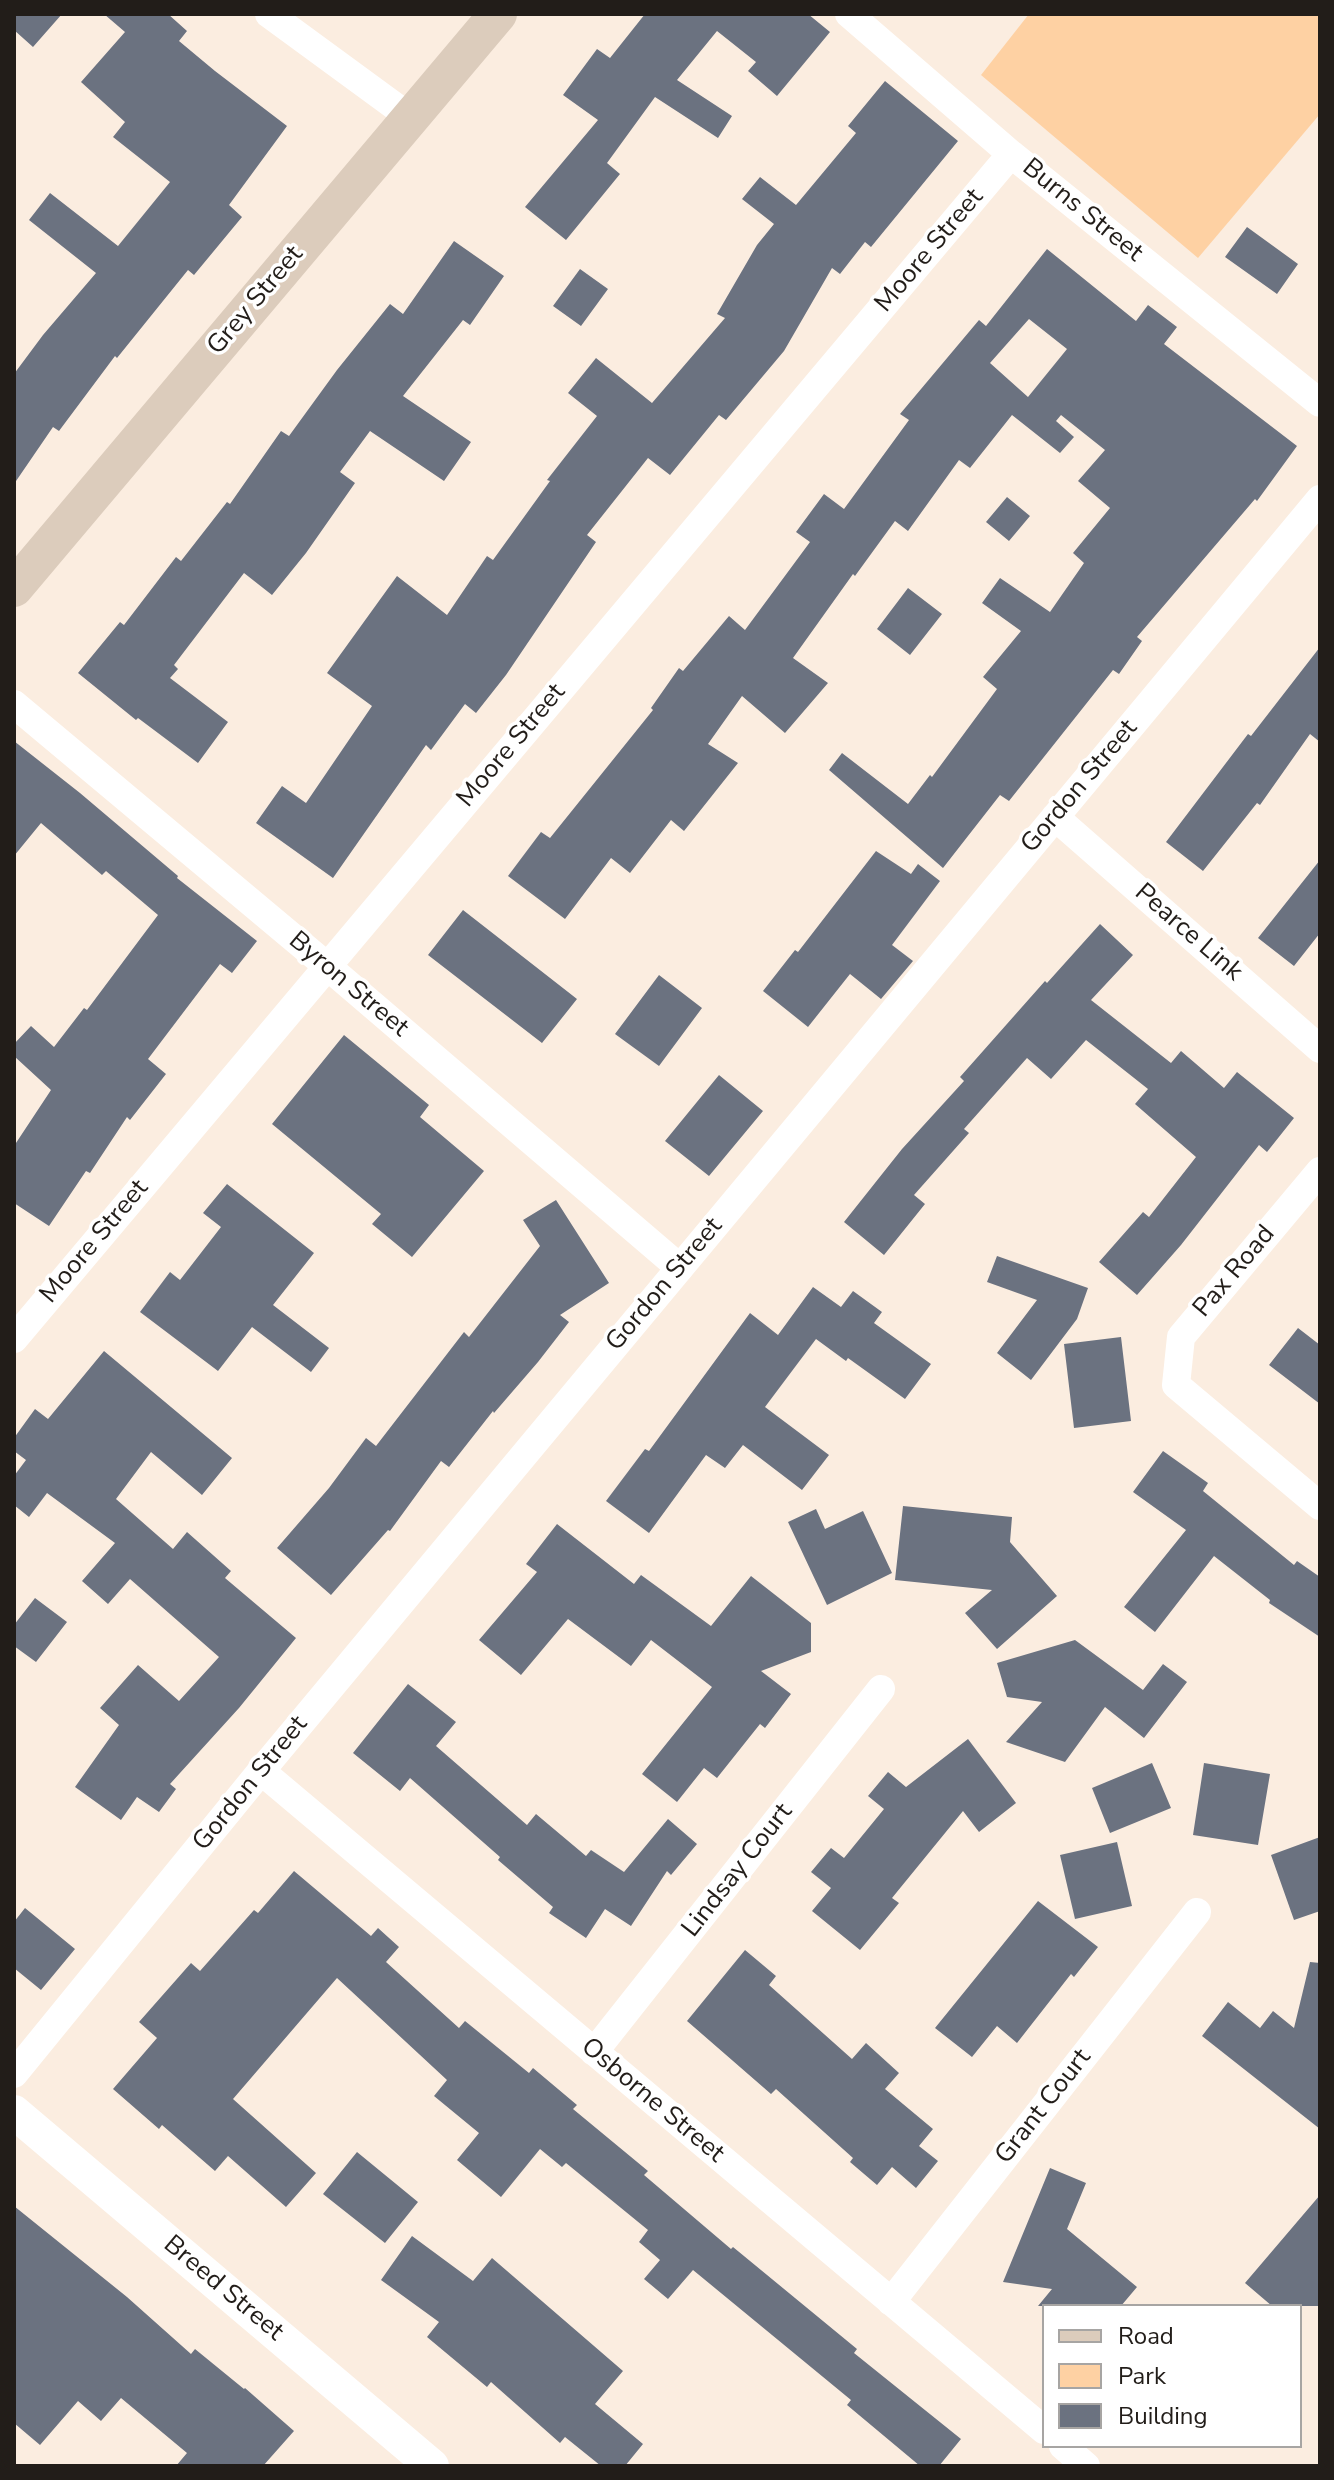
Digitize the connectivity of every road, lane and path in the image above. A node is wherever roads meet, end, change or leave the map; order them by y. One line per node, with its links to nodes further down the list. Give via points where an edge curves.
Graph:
1 (269, 14): 4 (street)
2 (498, 14): 4 (main road, Grey Street)
3 (849, 14): 5 (street, Burns Street)
4 (411, 118): 8 (main road, Grey Street)
5 (1011, 154): 6 (street, Burns Street); 11 (street, Moore Street)
6 (1320, 403)
7 (1320, 499): 10 (street, Gordon Street)
8 (14, 588)
9 (14, 704): 11 (street, Byron Street)
10 (1055, 817): 12 (street, Pearce Link); 14 (street, Gordon Street)
11 (327, 966): 14 (street, Byron Street); 15 (street, Moore Street)
12 (1320, 1049)
13 (1320, 1171): 16 (street, Pax Road, via 1181,1337 1176,1385)
14 (680, 1268): 18 (street, Gordon Street)
15 (14, 1339)
16 (1320, 1506)
17 (881, 1689): 20 (street, Lindsay Court)
18 (261, 1771): 20 (street, Osborne Street); 21 (street, Gordon Street)
19 (1197, 1912): 23 (street, Grant Court)
20 (594, 2052): 23 (street, Osborne Street)
21 (14, 2074)
22 (14, 2112): 26 (street, Breed Street)
23 (891, 2302): 24 (street, Osborne Street)
24 (1042, 2428)
25 (1065, 2448): 27 (street)
26 (432, 2466)
27 (1086, 2466)

